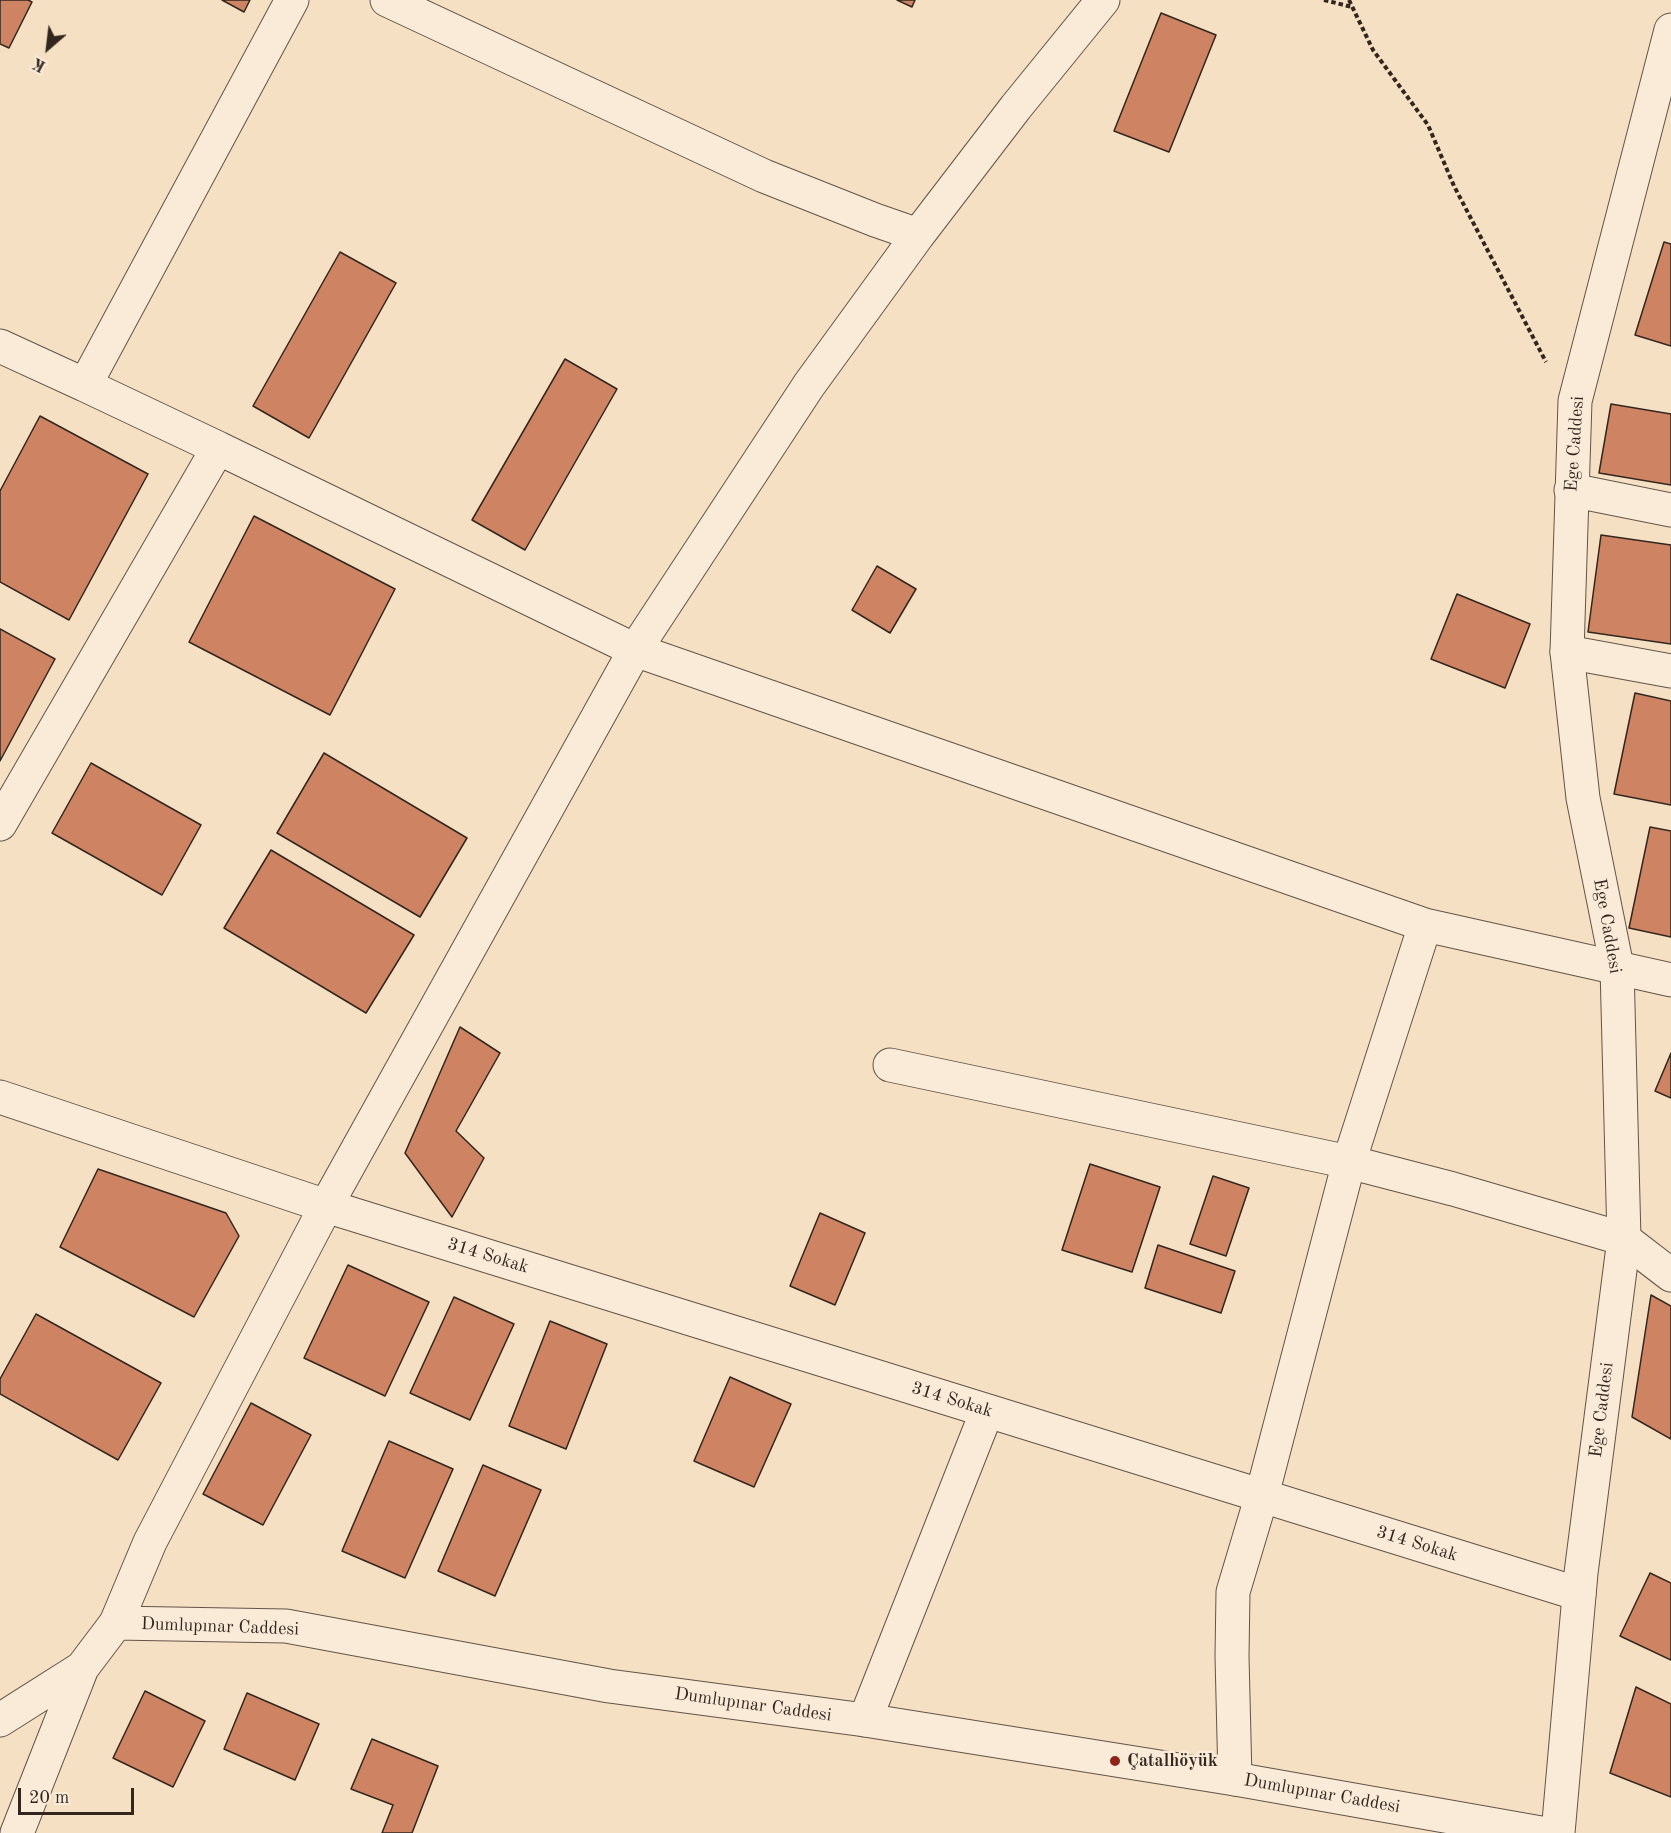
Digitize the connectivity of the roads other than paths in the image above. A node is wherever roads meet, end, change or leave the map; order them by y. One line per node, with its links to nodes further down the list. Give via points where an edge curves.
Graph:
1 (292, 0): 8 (street)
2 (387, 0): 6 (street, via 764,176)
3 (1103, 0): 6 (street)
4 (1671, 30): 5 (street, Ege Caddesi)
5 (1661, 115): 10 (street, Ege Caddesi, via 1575,401)
6 (918, 235): 12 (street, via 809,385)
7 (0, 346): 8 (street)
8 (84, 385): 9 (street)
9 (218, 448): 12 (street); 15 (street)
10 (1571, 490): 11 (street); 13 (street, Ege Caddesi)
11 (1671, 510)
12 (635, 650): 16 (street); 22 (street)
13 (1567, 652): 14 (street); 17 (street, Ege Caddesi, via 1583,798)
14 (1671, 671)
15 (0, 824)
16 (1425, 926): 17 (street); 21 (street)
17 (1617, 967): 18 (street); 23 (street, Ege Caddesi)
18 (1671, 980)
19 (890, 1065): 21 (street)
20 (0, 1097): 22 (street, 314 Sokak)
21 (1349, 1162): 23 (street); 26 (street)
22 (326, 1206): 25 (street, 314 Sokak); 28 (street, via 150,1542)
23 (1624, 1239): 24 (street); 27 (street, Ege Caddesi)
24 (1671, 1275)
25 (987, 1411): 26 (street, 314 Sokak); 31 (street)
26 (1262, 1495): 27 (street, 314 Sokak); 32 (street, via 1233,1592)
27 (1579, 1594): 35 (street, Ege Caddesi)
28 (116, 1623): 29 (street, Dumlupınar Caddesi); 31 (street, Dumlupınar Caddesi, via 286,1626 609,1686)
29 (82, 1668): 30 (street, Dumlupınar Caddesi); 33 (street)
30 (0, 1720)
31 (865, 1720): 32 (street, Dumlupınar Caddesi)
32 (1234, 1779): 34 (street, Dumlupınar Caddesi)
33 (17, 1833)
34 (1541, 1833)
35 (1558, 1833)

